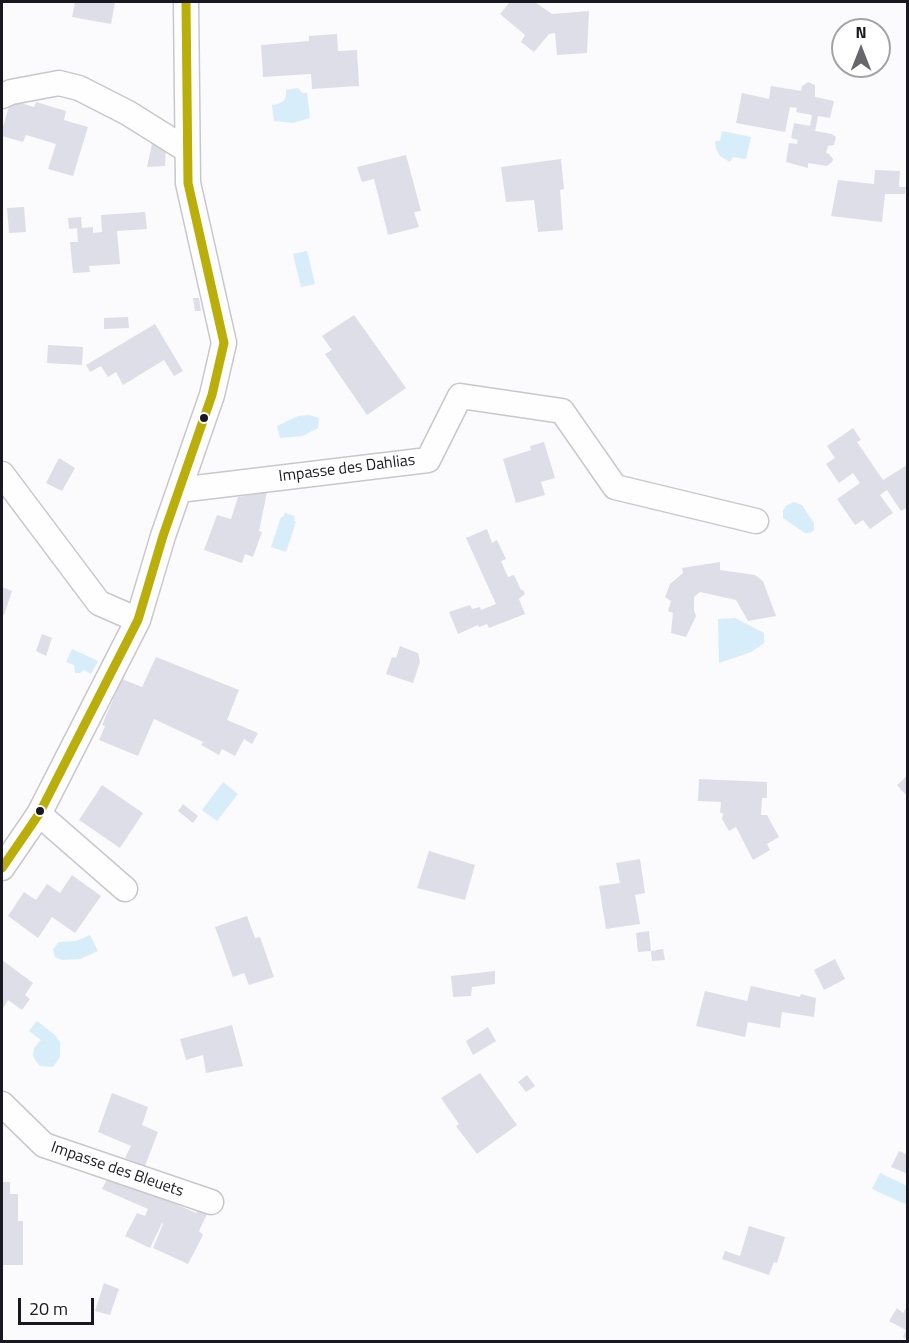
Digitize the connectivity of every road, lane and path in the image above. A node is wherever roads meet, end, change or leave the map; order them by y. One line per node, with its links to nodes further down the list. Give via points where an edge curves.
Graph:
1 (186, 2): 3 (street)
2 (2, 96): 3 (street, via 59,83 80,88)
3 (187, 150): 5 (street, via 188,183 224,343 212,395)
4 (2, 474): 7 (street, via 99,603)
5 (179, 490): 6 (street, Impasse des Dahlias, via 428,460 460,396 562,411 615,487); 7 (street)
6 (756, 520)
7 (138, 620): 8 (street)
8 (39, 814): 9 (street); 10 (street)
9 (2, 868)
10 (125, 888)
11 (2, 1104): 12 (street, Impasse des Bleuets, via 44,1145)
12 (211, 1202)

